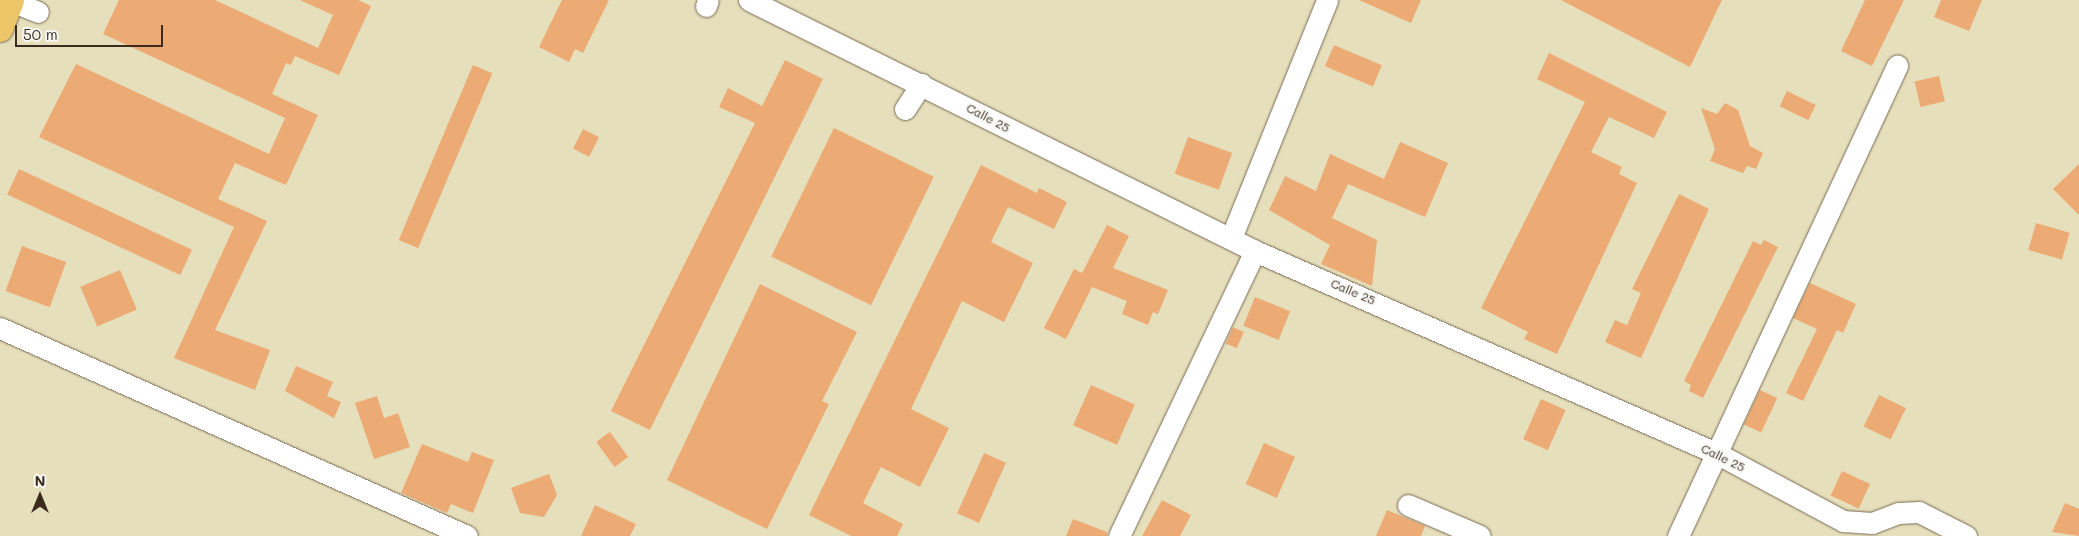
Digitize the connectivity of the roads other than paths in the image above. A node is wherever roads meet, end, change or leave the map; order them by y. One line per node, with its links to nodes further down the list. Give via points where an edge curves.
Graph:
1 (11, 0): 4 (street); 5 (main road)
2 (749, 0): 7 (street, Calle 25)
3 (1327, 0): 9 (street)
4 (38, 12)
5 (0, 29)
6 (1897, 66): 12 (street)
7 (921, 84): 8 (street); 9 (street, Calle 25)
8 (905, 109)
9 (1231, 238): 10 (street, Calle 25)
10 (1255, 251): 12 (street, Calle 25, via 1444,322); 15 (street)
11 (0, 328): 14 (street)
12 (1718, 454): 17 (street); 18 (street, Calle 25, via 1843,521 1872,523 1898,513 1919,512)
13 (1408, 505): 16 (street)
14 (467, 536)
15 (1119, 536)
16 (1480, 536)
17 (1678, 536)
18 (1966, 536)

